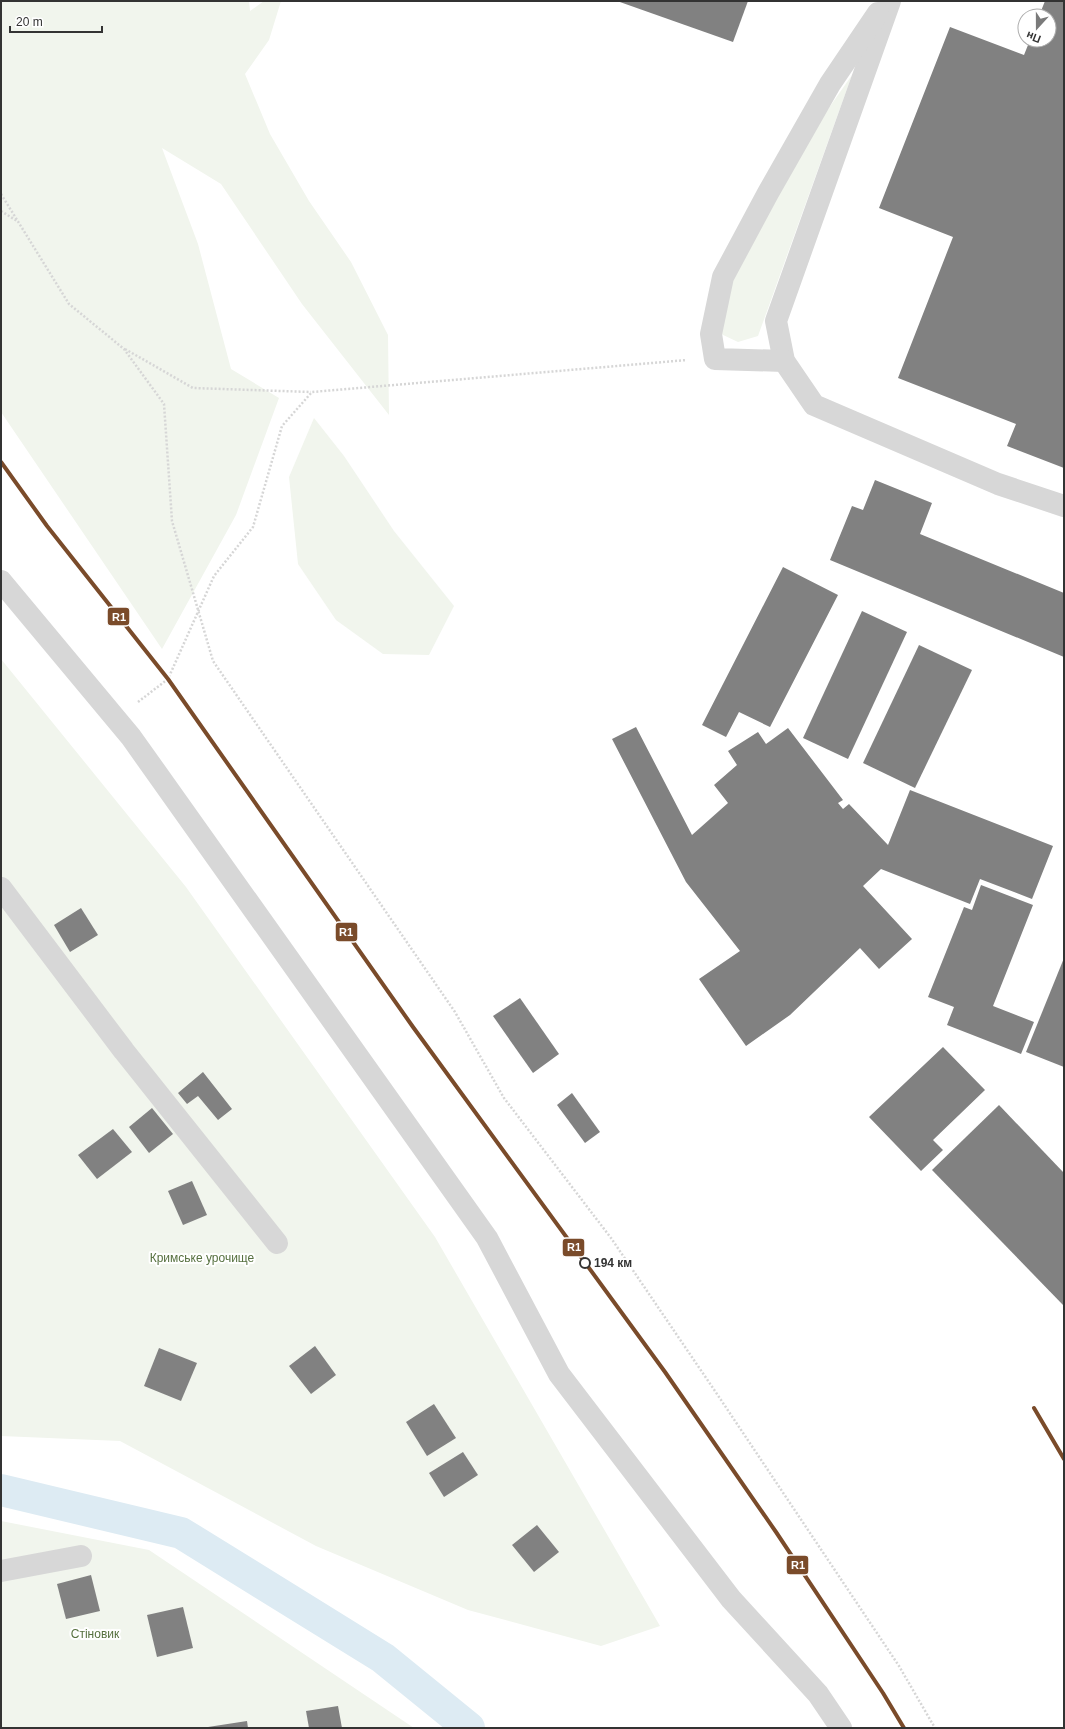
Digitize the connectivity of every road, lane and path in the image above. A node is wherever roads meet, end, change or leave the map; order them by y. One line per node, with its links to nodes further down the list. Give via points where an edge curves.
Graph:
1 (886, 1): 7 (lane, via 830,84 723,277 711,334)
2 (890, 1): 8 (lane, via 776,321)
3 (1, 194): 5 (path)
4 (1, 211): 5 (path)
5 (19, 223): 6 (path, via 68,304)
6 (124, 349): 9 (path, via 193,388); 12 (path, via 164,404 172,521)
7 (716, 360): 8 (lane); 9 (path, via 671,360)
8 (784, 361): 10 (lane, via 814,405 998,484)
9 (312, 392): 12 (path, via 282,426 253,527 214,576)
10 (1064, 506)
11 (1, 581): 13 (lane)
12 (198, 611): 13 (path, via 168,679 140,699); 19 (path, via 213,661 455,1012 504,1098 611,1238 899,1666)
13 (121, 724): 18 (lane, via 487,1238 559,1374 731,1599 818,1694)
14 (1, 888): 15 (lane, via 124,1051)
15 (277, 1243)
16 (81, 1556): 17 (lane)
17 (1, 1571)
18 (841, 1728)
19 (935, 1728)

